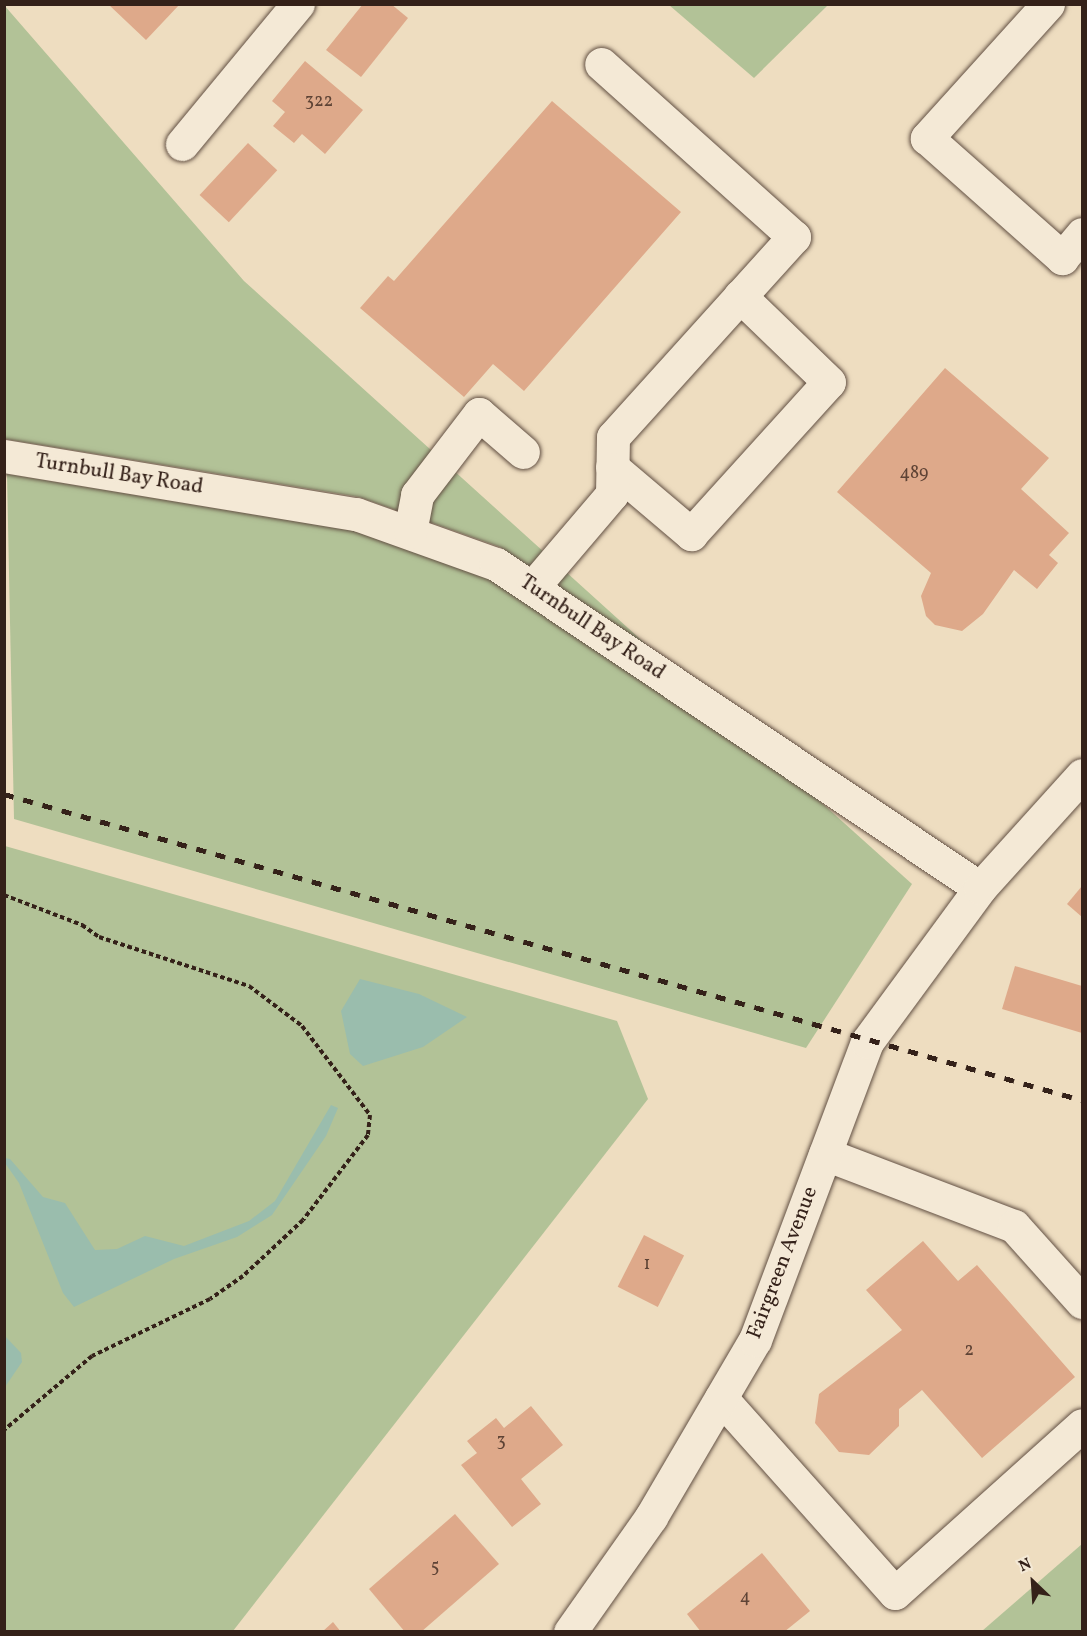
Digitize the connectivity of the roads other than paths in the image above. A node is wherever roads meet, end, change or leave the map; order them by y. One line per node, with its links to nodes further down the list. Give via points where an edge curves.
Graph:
1 (298, 4): 4 (street)
2 (1048, 4): 5 (street, via 927,138 1062,258)
3 (601, 64): 6 (street, via 794,237)
4 (182, 144)
5 (1083, 234)
6 (740, 296): 9 (street, via 613,437); 9 (street, via 829,382 691,534)
7 (523, 452): 10 (street, via 479,414 417,495)
8 (4, 456): 10 (street, Turnbull Bay Road, via 356,514)
9 (612, 467): 11 (street, via 612,494)
10 (410, 532): 11 (street, Turnbull Bay Road, via 496,564)
11 (532, 588): 13 (street, Turnbull Bay Road)
12 (1083, 775): 13 (street)
13 (980, 888): 14 (street, Fairgreen Avenue, via 867,1042)
14 (825, 1154): 15 (street, via 1014,1226); 16 (street, Fairgreen Avenue, via 755,1340)
15 (1083, 1302)
16 (721, 1398): 17 (street, via 895,1593); 18 (street, Fairgreen Avenue, via 651,1517)
17 (1083, 1425)
18 (570, 1632)

